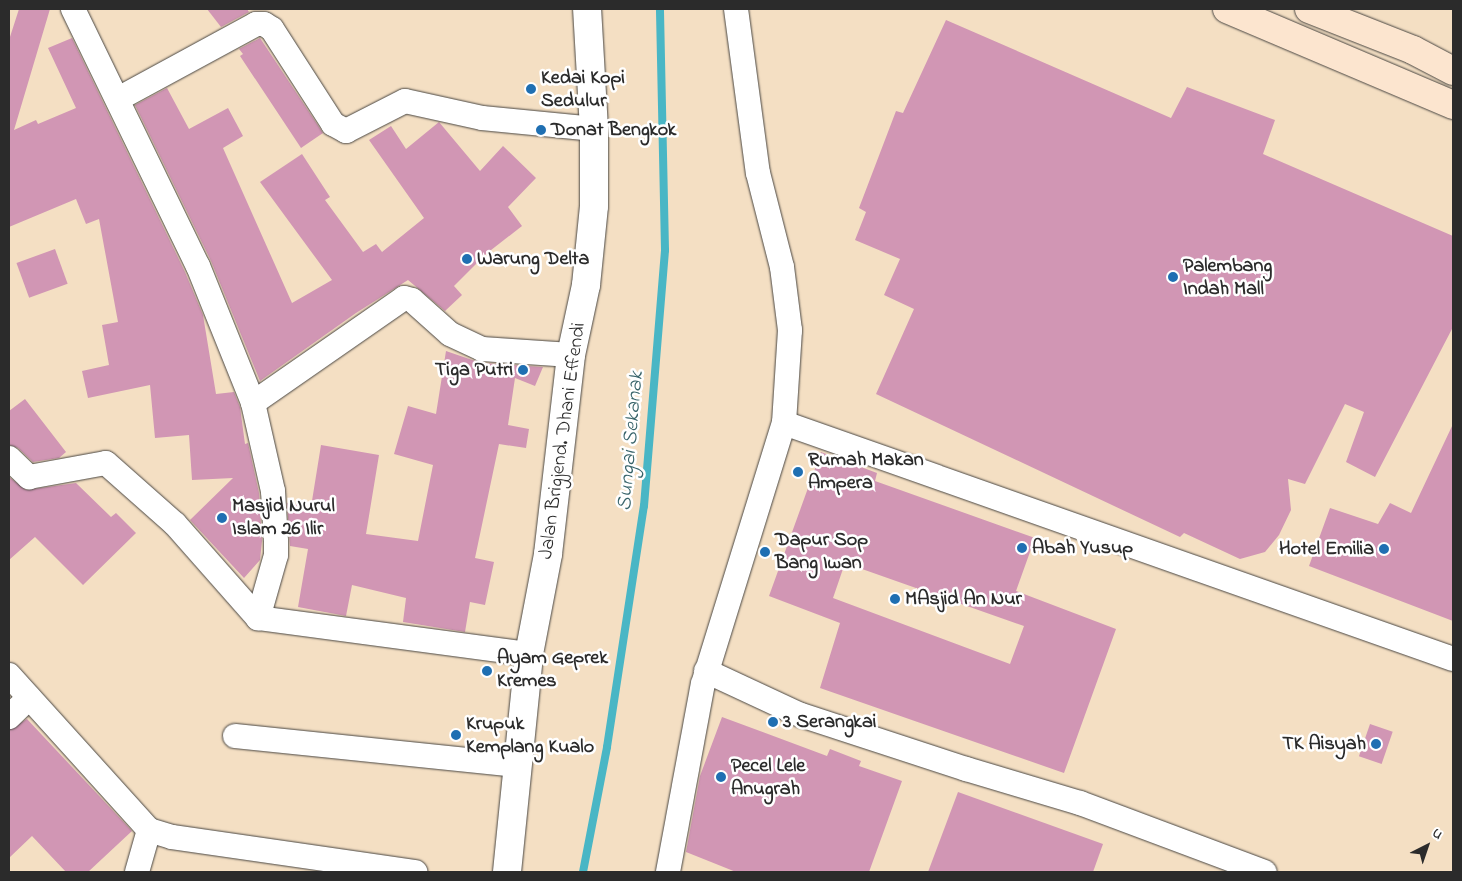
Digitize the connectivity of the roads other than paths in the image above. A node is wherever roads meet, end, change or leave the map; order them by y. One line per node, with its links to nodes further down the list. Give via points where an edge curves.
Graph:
1 (73, 9): 7 (street)
2 (587, 9): 9 (street, Jalan Brigjend. Dhani Effendi)
3 (736, 9): 12 (street, via 758,173 782,267 790,330)
4 (1227, 9): 8 (main road)
5 (1309, 9): 6 (main road, via 1413,50)
6 (1453, 71)
7 (118, 99): 9 (street, via 256,24 264,24 272,29 333,124 346,131 405,101 482,118); 11 (street, via 198,266)
8 (1453, 106)
9 (594, 129): 10 (street, Jalan Brigjend. Dhani Effendi, via 594,206 586,285)
10 (571, 354): 11 (street, via 482,349 450,334 412,300 404,298); 15 (street, Jalan Brigjend. Dhani Effendi, via 548,554)
11 (253, 402): 14 (street, via 273,491 276,540 276,555)
12 (784, 423): 16 (street); 17 (street)
13 (9, 458): 14 (street, via 29,477 106,463 175,524)
14 (258, 618): 15 (street)
15 (529, 654): 22 (street, Jalan Brigjend. Dhani Effendi)
16 (1453, 659)
17 (706, 671): 27 (street); 28 (street, via 801,714 1080,803)
18 (9, 675): 19 (street)
19 (29, 698): 20 (street); 23 (street)
20 (9, 717)
21 (234, 736): 22 (street)
22 (518, 764): 26 (street, Jalan Brigjend. Dhani Effendi)
23 (149, 830): 24 (street); 25 (street, via 172,837)
24 (137, 872)
25 (416, 872)
26 (507, 872)
27 (668, 872)
28 (1266, 872)

